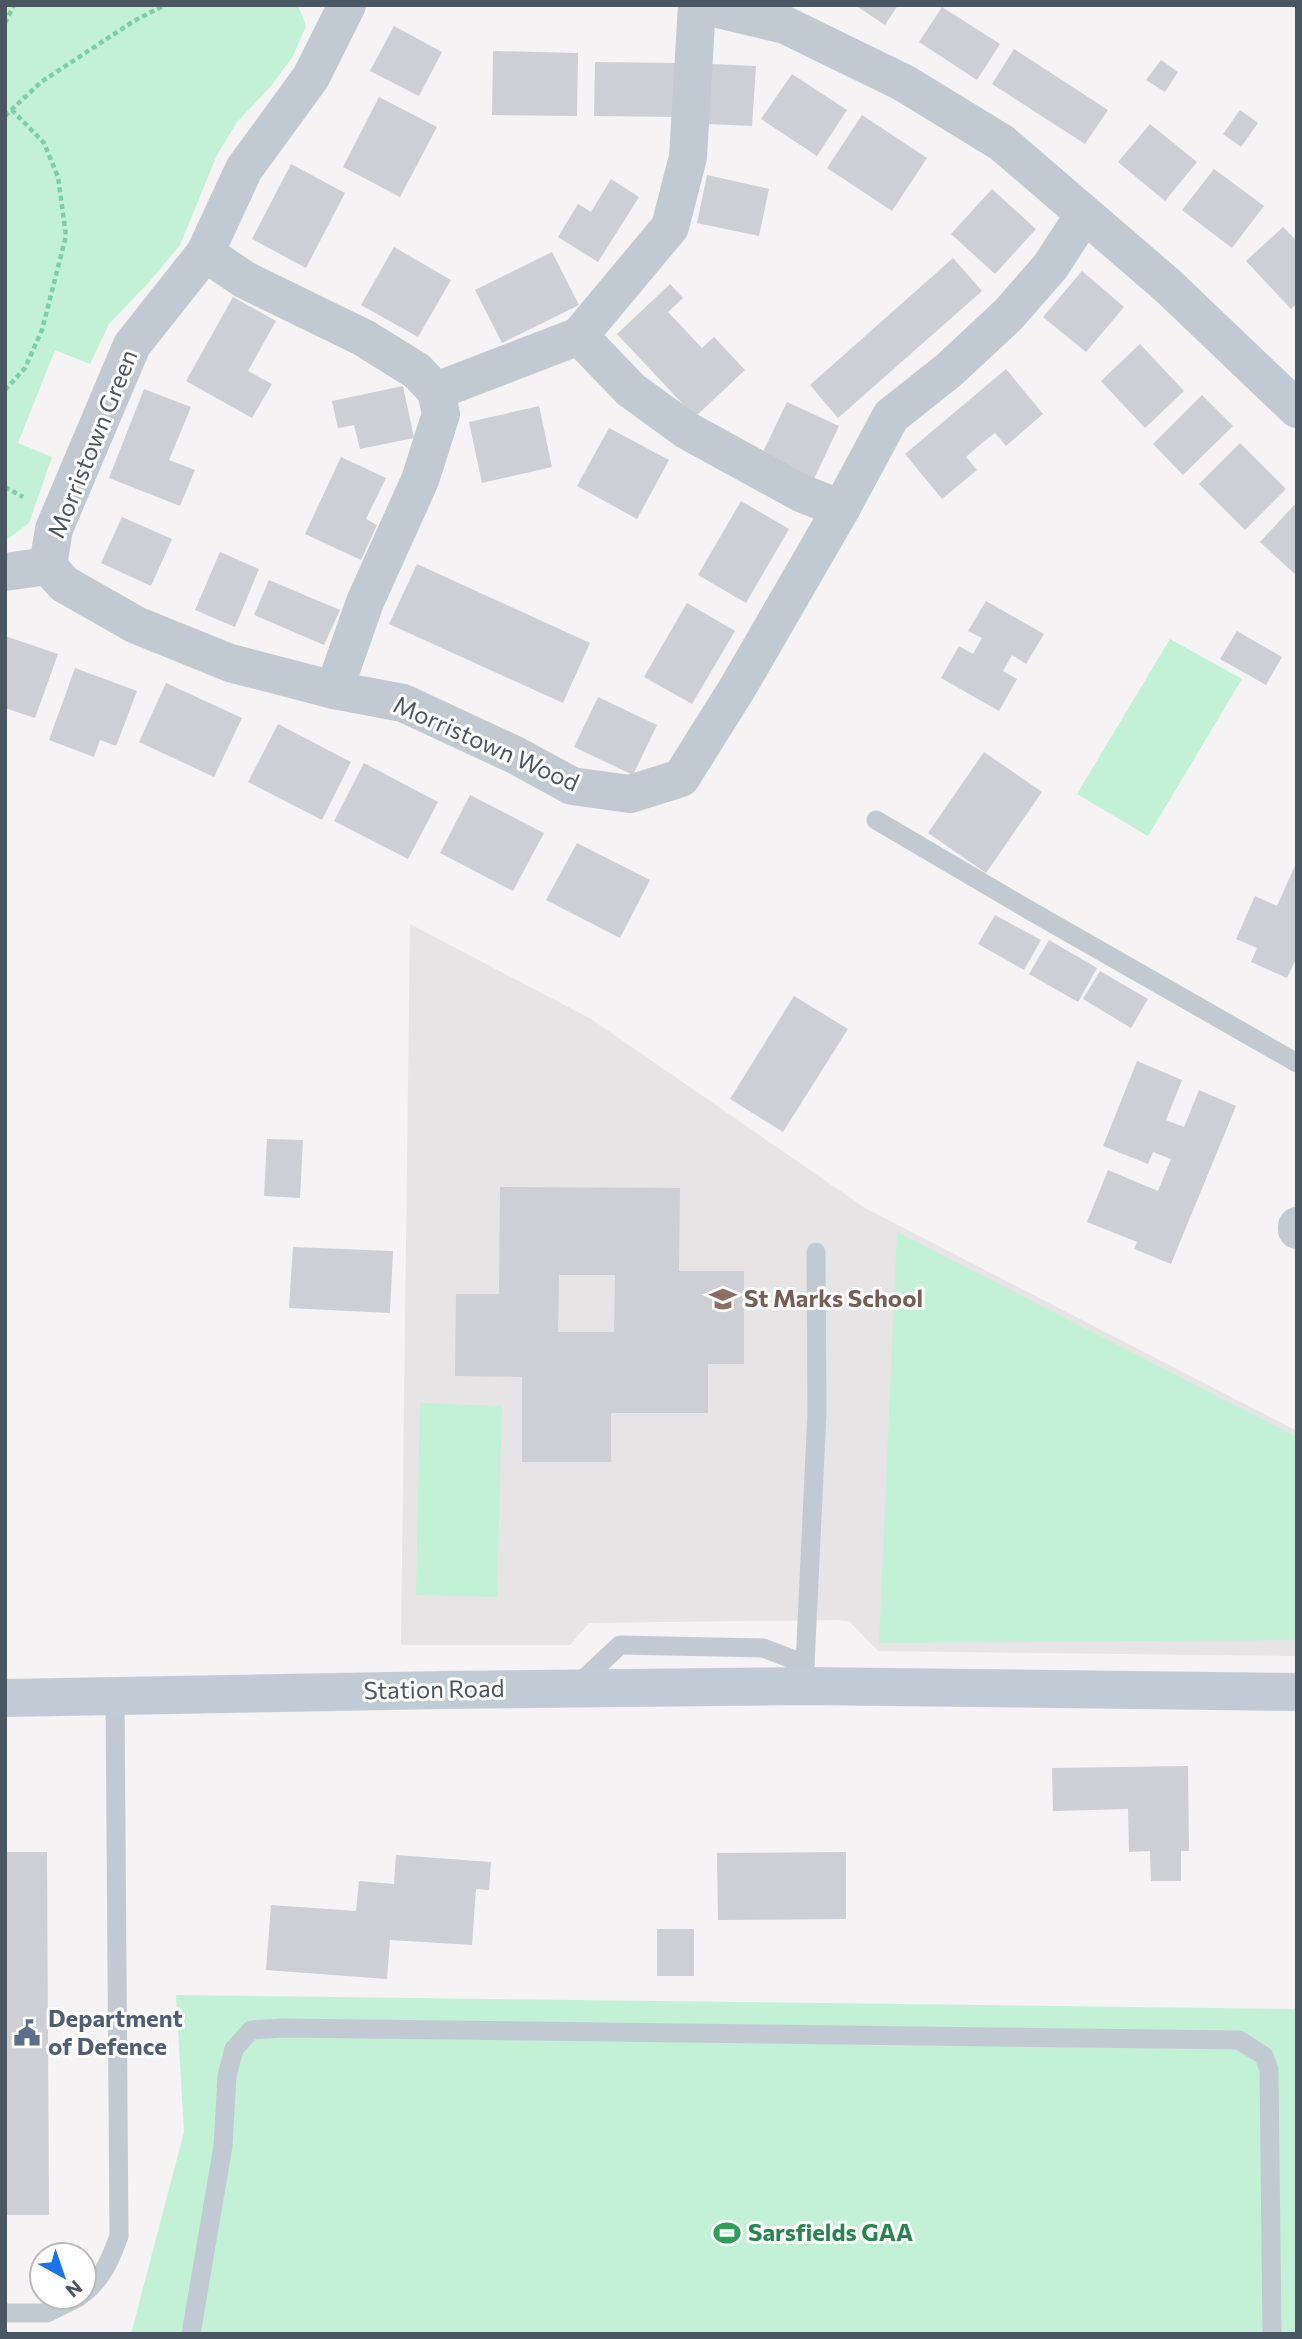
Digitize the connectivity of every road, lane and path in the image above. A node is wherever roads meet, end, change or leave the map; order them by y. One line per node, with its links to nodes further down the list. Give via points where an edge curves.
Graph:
1 (13, 5): 5 (path)
2 (165, 5): 6 (path, via 41,82)
3 (347, 5): 9 (street, Morristown Green, via 311,77 244,169)
4 (699, 5): 8 (street, via 785,24 904,83 1002,143); 10 (street, via 688,157 670,227)
5 (5, 23)
6 (12, 110): 7 (path); 11 (path, via 44,143 58,177 66,236 42,330 25,368)
7 (5, 116)
8 (1084, 215): 13 (street, via 1167,285); 14 (street, Morristown Wood, via 1050,267 1008,315 891,416)
9 (205, 253): 12 (street, via 245,280 364,338 417,371); 15 (street, Morristown Green, via 132,345 54,529)
10 (579, 336): 12 (street); 14 (street, via 631,390 686,430 801,493)
11 (5, 390)
12 (436, 391): 17 (street, via 441,414 420,480 365,602)
13 (1297, 409)
14 (841, 509): 17 (street, Morristown Wood, via 681,778 629,794 572,786 403,703)
15 (48, 566): 16 (street, Morristown Green); 17 (street, Morristown Wood, via 64,584 136,625 230,663)
16 (5, 572)
17 (334, 690)
18 (876, 820): 19 (lane)
19 (1297, 1063)
20 (816, 1252): 21 (lane, via 817,1412)
21 (804, 1675): 22 (main road, Station Road, via 863,1688); 23 (main road, Station Road, via 573,1688)
22 (1297, 1692)
23 (115, 1696): 24 (main road, Station Road); 25 (lane, via 119,2236)
24 (5, 1698)
25 (98, 2281)
26 (51, 2311): 27 (lane)
27 (5, 2313)
28 (191, 2334): 29 (lane, via 223,2146 234,2049 251,2030 284,2028 1239,2040 1264,2056 1269,2070)
29 (1272, 2334)

